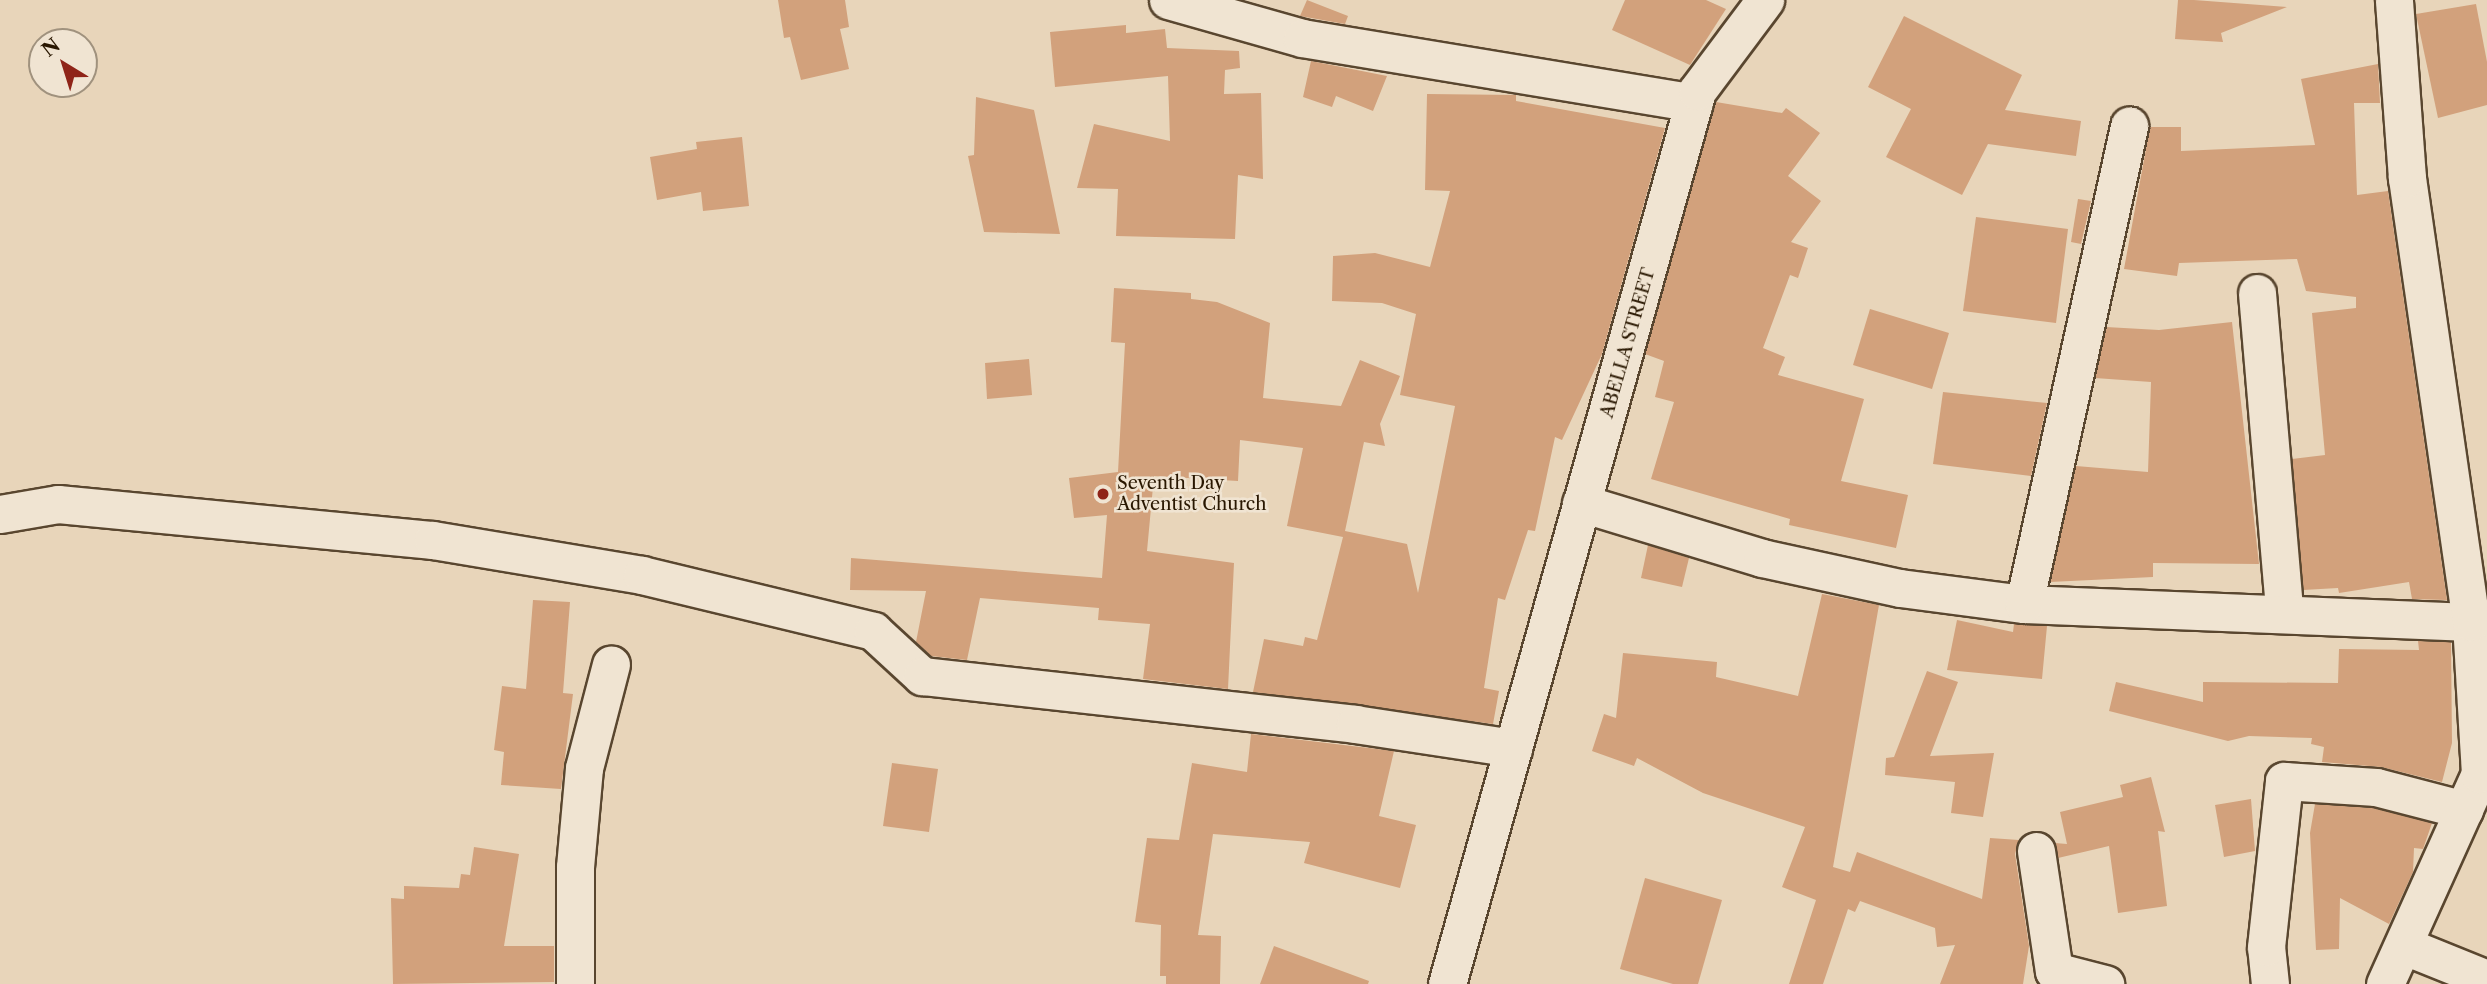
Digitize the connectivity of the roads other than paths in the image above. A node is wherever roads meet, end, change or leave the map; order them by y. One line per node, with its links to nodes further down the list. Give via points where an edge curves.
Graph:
1 (1168, 0): 4 (street, via 1302,38)
2 (1765, 0): 4 (street, ABELLA STREET, via 1697,91)
3 (2394, 0): 11 (street, via 2407,178)
4 (1694, 103): 7 (street, ABELLA STREET)
5 (2129, 125): 9 (street)
6 (2257, 293): 10 (street)
7 (1581, 503): 9 (street, via 1762,558 1900,588); 13 (street, ABELLA STREET)
8 (0, 514): 13 (street, via 58,504 433,540 642,575 873,631 922,676 1355,724)
9 (2024, 604): 10 (street)
10 (2284, 610): 11 (street)
11 (2471, 622): 14 (street, via 2480,774)
12 (611, 664): 18 (street, via 584,768 575,867)
13 (1513, 748): 19 (street, ABELLA STREET)
14 (2469, 823): 16 (street); 21 (street, via 2376,787 2284,781 2266,947)
15 (2036, 851): 20 (street, via 2054,971)
16 (2405, 946): 17 (street); 22 (street)
17 (2487, 979)
18 (575, 984)
19 (1447, 984)
20 (2105, 984)
21 (2270, 984)
22 (2385, 984)

